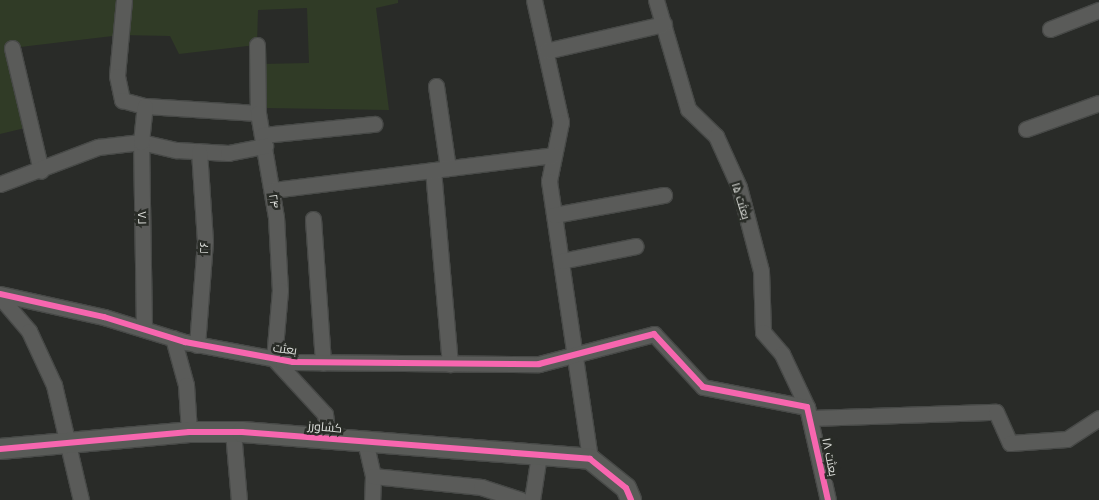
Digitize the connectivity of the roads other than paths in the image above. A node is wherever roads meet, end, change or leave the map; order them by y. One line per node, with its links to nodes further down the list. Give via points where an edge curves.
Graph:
1 (124, 0): 12 (street, via 117,76 122,100)
2 (534, 0): 9 (street)
3 (656, 0): 5 (street, بعثت ۱۵)
4 (1099, 10): 6 (street)
5 (664, 24): 9 (street); 37 (street, بعثت ۱۵, via 688,109 716,136 739,187 761,271 763,332 782,354)
6 (1050, 29)
7 (257, 45): 13 (street, ۲۴)
8 (12, 48): 21 (street)
9 (546, 51): 19 (street, via 562,122)
10 (436, 86): 20 (street)
11 (1099, 104): 15 (street)
12 (145, 106): 13 (street); 17 (street, ۲۸)
13 (258, 113): 16 (street, ۲۴)
14 (374, 124): 16 (street)
15 (1026, 128)
16 (264, 140): 18 (street, via 228,153); 23 (street, ۲۴)
17 (140, 142): 18 (street); 21 (street, via 98,147); 30 (street, ۲۸)
18 (199, 151): 32 (street, ۲۶, via 204,241)
19 (554, 155): 20 (street); 25 (street, via 549,181)
20 (440, 169): 23 (street); 36 (street)
21 (41, 171): 22 (street)
22 (0, 184)
23 (273, 190): 34 (street, ۲۴, via 280,290)
24 (664, 195): 25 (street)
25 (554, 215): 28 (street)
26 (313, 219): 35 (street)
27 (636, 246): 28 (street)
28 (560, 262): 33 (street)
29 (0, 296): 30 (street, بعثت, via 104,317); 43 (street, via 29,331 46,367 54,385)
30 (144, 329): 31 (street, بعثت)
31 (173, 338): 32 (street, بعثت); 39 (street, via 186,385)
32 (197, 344): 34 (street, بعثت)
33 (574, 356): 36 (street, بعثت, via 539,364); 37 (street, بعثت, via 654,334 704,387); 46 (street)
34 (274, 359): 35 (street, بعثت); 41 (street, via 325,414)
35 (323, 363): 36 (street, بعثت)
36 (450, 364)
37 (809, 412): 38 (street, via 996,412 1010,443 1067,439); 54 (street, بعثت ۱۸)
38 (1099, 418)
39 (188, 432): 40 (street, کشاورز); 43 (street, کشاورز)
40 (233, 432): 41 (street, کشاورز); 49 (street)
41 (328, 438): 42 (street, کشاورز)
42 (365, 441): 45 (street, کشاورز); 47 (street)
43 (68, 443): 44 (street, کشاورز); 48 (street)
44 (0, 449)
45 (539, 455): 46 (street, کشاورز); 52 (street)
46 (590, 459): 53 (street, via 626,488)
47 (373, 476): 50 (street); 51 (street, via 481,487)
48 (81, 500)
49 (240, 500)
50 (372, 500)
51 (521, 500)
52 (532, 500)
53 (631, 500)
54 (828, 500)

